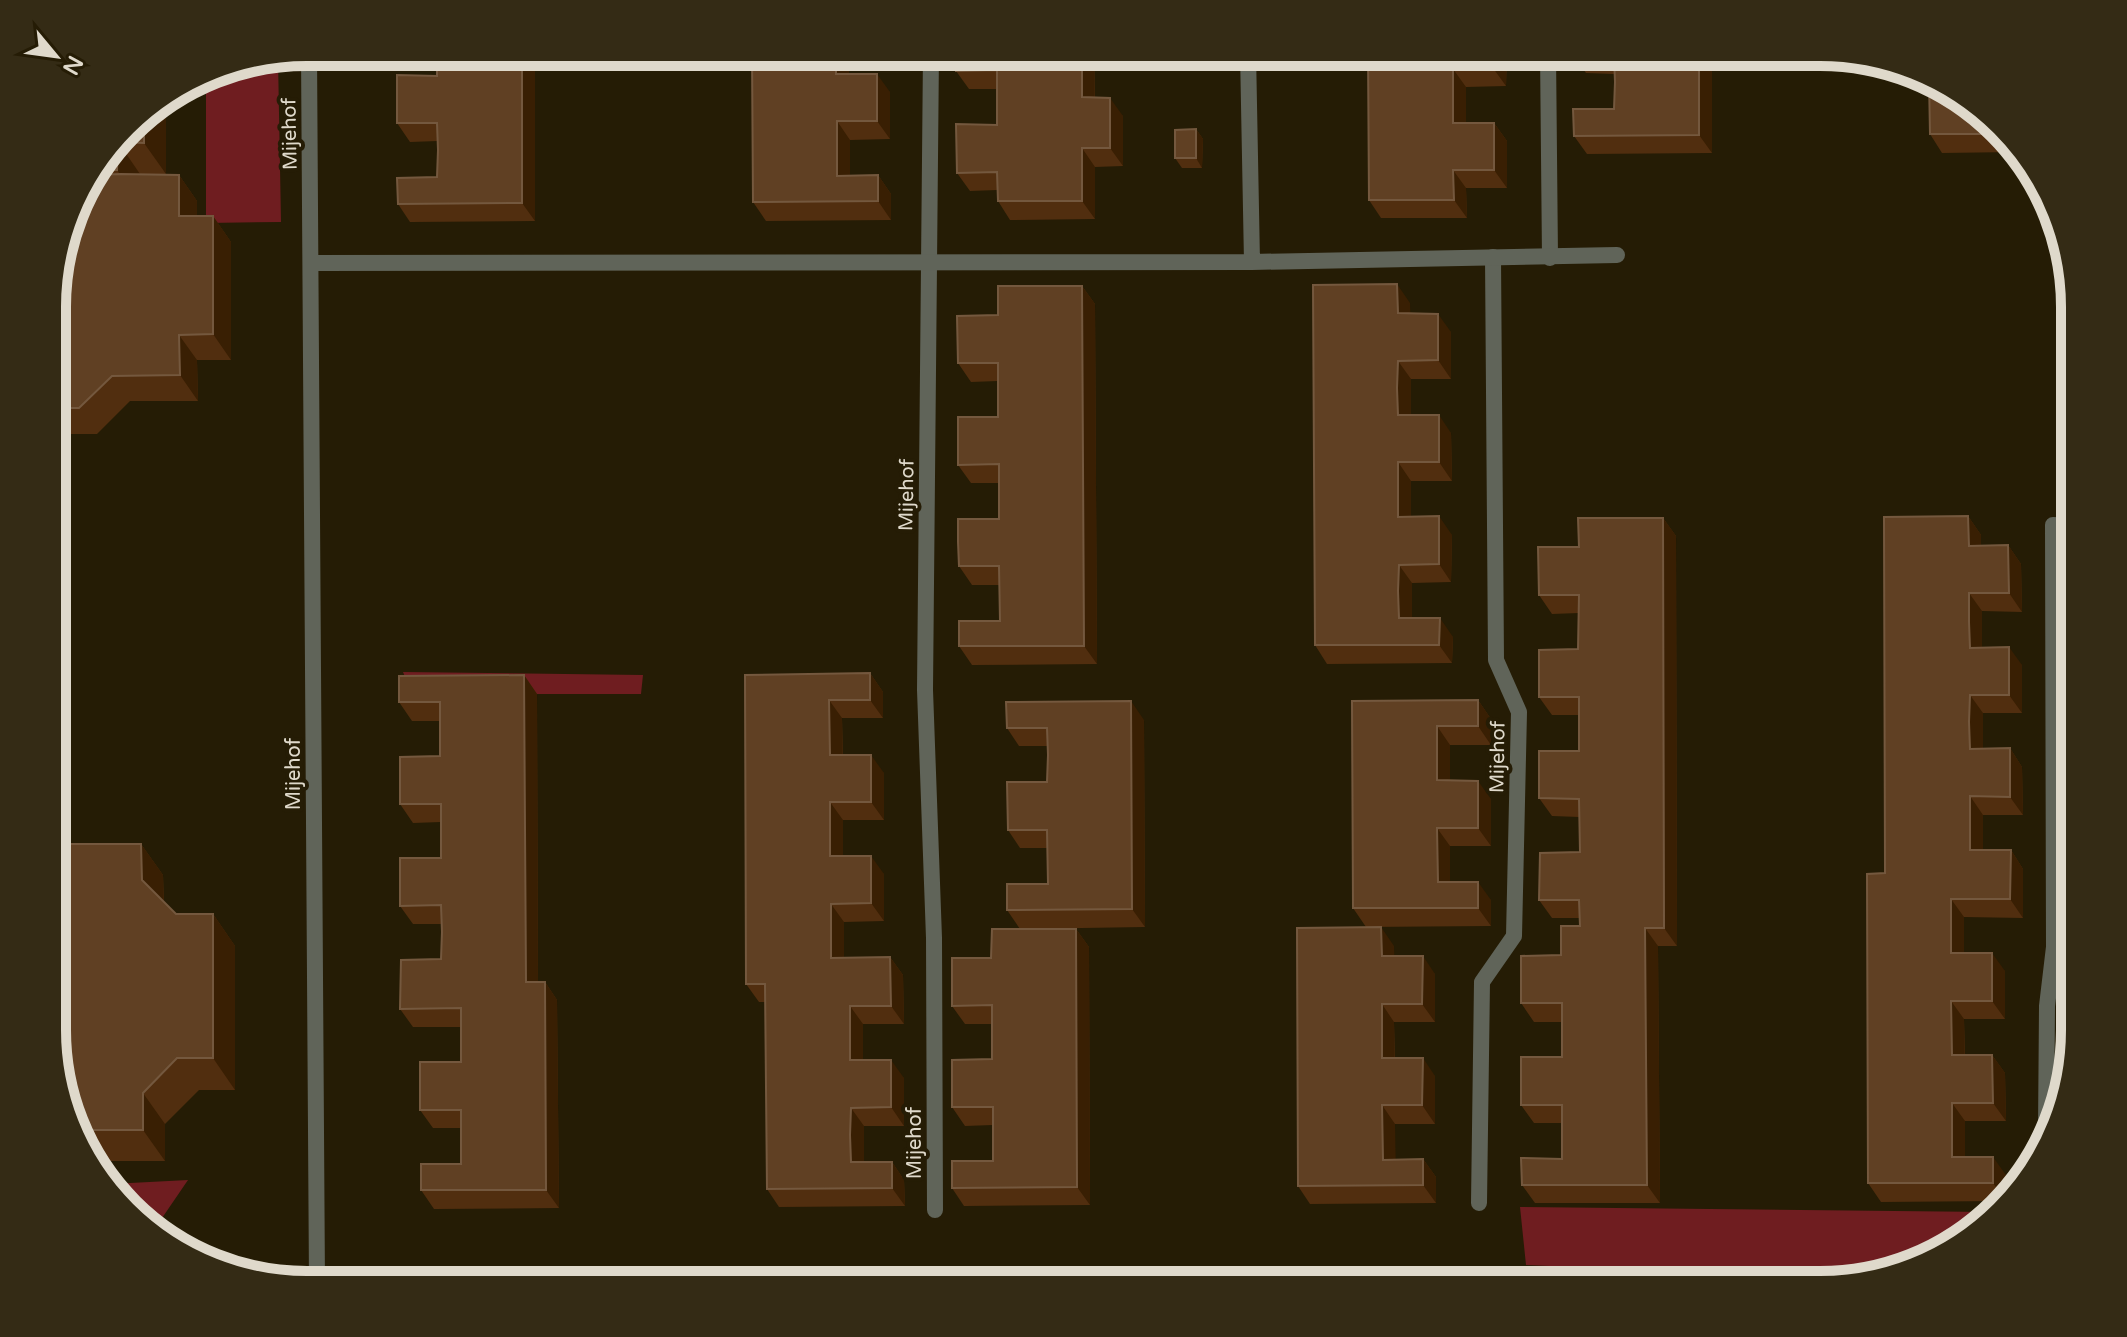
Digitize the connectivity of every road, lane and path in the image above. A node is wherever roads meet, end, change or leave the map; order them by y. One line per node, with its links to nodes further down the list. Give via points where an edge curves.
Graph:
1 (1248, 66): 9 (street)
2 (1548, 66): 7 (street)
3 (309, 67): 10 (street, Mijehof)
4 (931, 67): 8 (street, Mijehof)
5 (1617, 255): 7 (street)
6 (1493, 257): 7 (street); 9 (street); 13 (street, Mijehof, via 1496,660 1519,712 1519,727 1514,936 1482,982)
7 (1550, 258)
8 (930, 261): 9 (street); 10 (street); 14 (street, Mijehof, via 925,690 934,938)
9 (1252, 262)
10 (311, 263): 15 (street, Mijehof)
11 (2060, 525): 12 (street, via 2053,525 2054,947 2047,1006)
12 (2046, 1112)
13 (1479, 1203)
14 (935, 1210)
15 (317, 1271)

